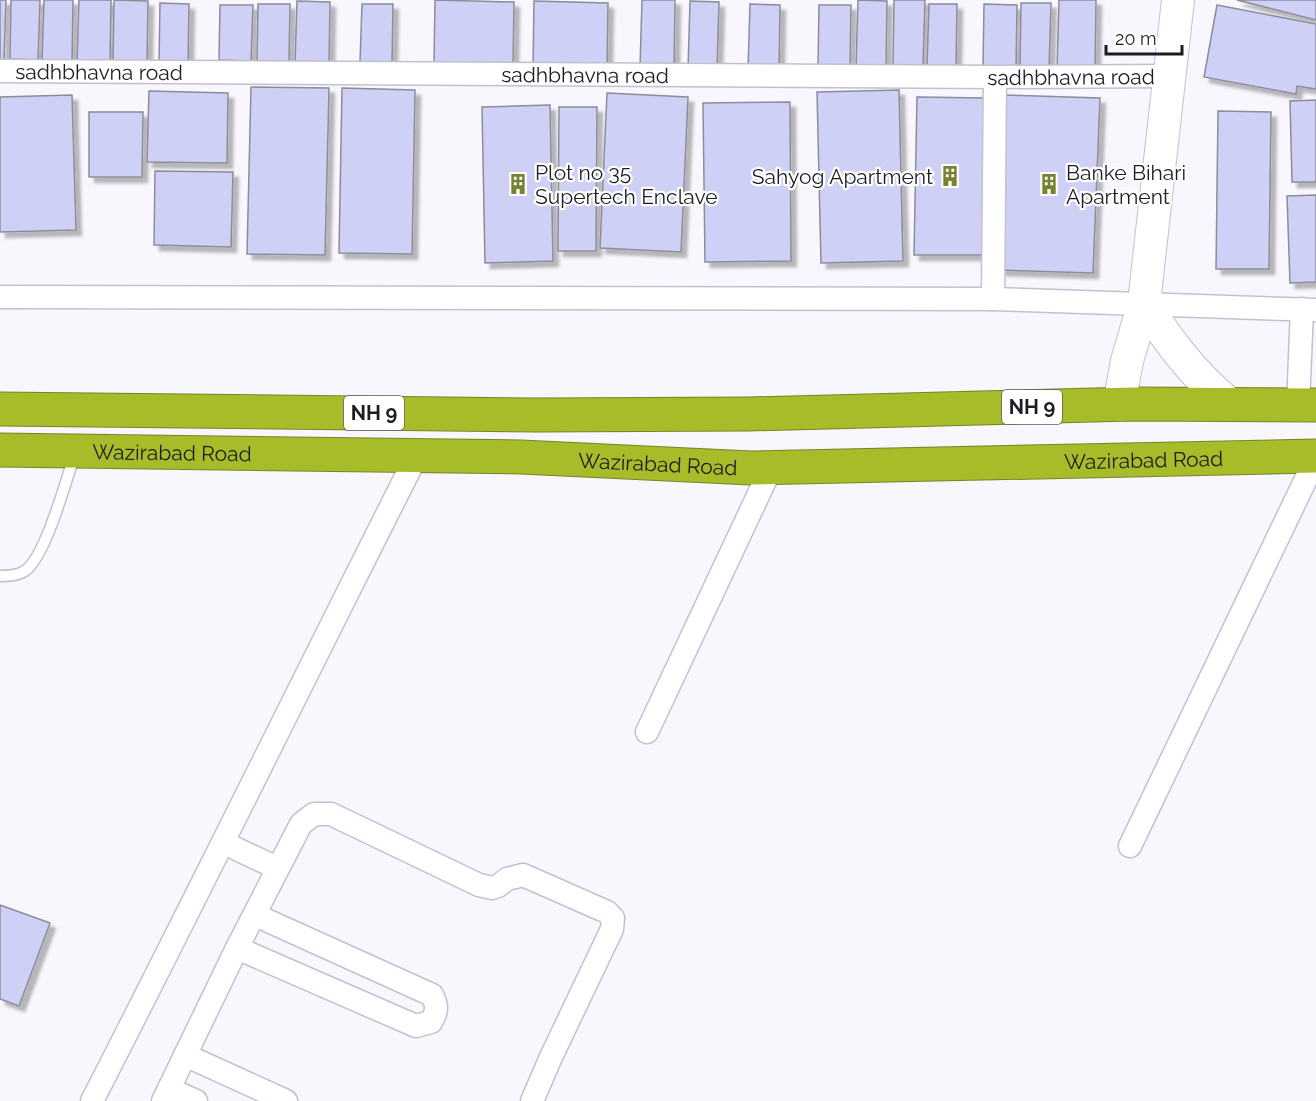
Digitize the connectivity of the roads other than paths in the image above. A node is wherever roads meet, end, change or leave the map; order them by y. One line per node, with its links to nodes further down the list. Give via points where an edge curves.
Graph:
1 (1178, 0): 3 (street)
2 (0, 70): 4 (street, sadhbhavna road)
3 (1170, 76): 4 (street, sadhbhavna road); 7 (street)
4 (995, 77): 6 (street)
5 (0, 297): 6 (street)
6 (993, 300): 7 (street)
7 (1144, 303): 8 (street); 9 (street, via 1185,362); 10 (street)
8 (1309, 309): 11 (street)
9 (1228, 403): 10 (highway, Wazirabad Road / NH 9); 11 (highway, Wazirabad Road / NH 9)
10 (1119, 405): 12 (highway, Wazirabad Road / NH 9, via 537,415)
11 (1307, 405)
12 (0, 409)
13 (0, 450): 14 (highway, Wazirabad Road)
14 (76, 451): 15 (highway, Wazirabad Road); 18 (lane, via 43,548 34,563 23,572)
15 (417, 455): 17 (highway, Wazirabad Road); 20 (street)
16 (1316, 457): 17 (highway, Wazirabad Road); 21 (street)
17 (761, 468): 19 (street)
18 (0, 576)
19 (647, 732)
20 (224, 843): 22 (street); 27 (street)
21 (1130, 846)
22 (277, 868): 23 (street); 30 (street, via 301,824 314,814 331,814 479,885 492,888 523,875 607,912 613,918 612,929)
23 (255, 915): 24 (street); 24 (street, via 432,995 437,1003 436,1014 431,1022 416,1026)
24 (237, 948): 25 (street)
25 (185, 1055): 26 (street); 29 (street)
26 (166, 1095): 28 (street)
27 (92, 1101)
28 (196, 1101)
29 (286, 1101)
30 (532, 1101)

